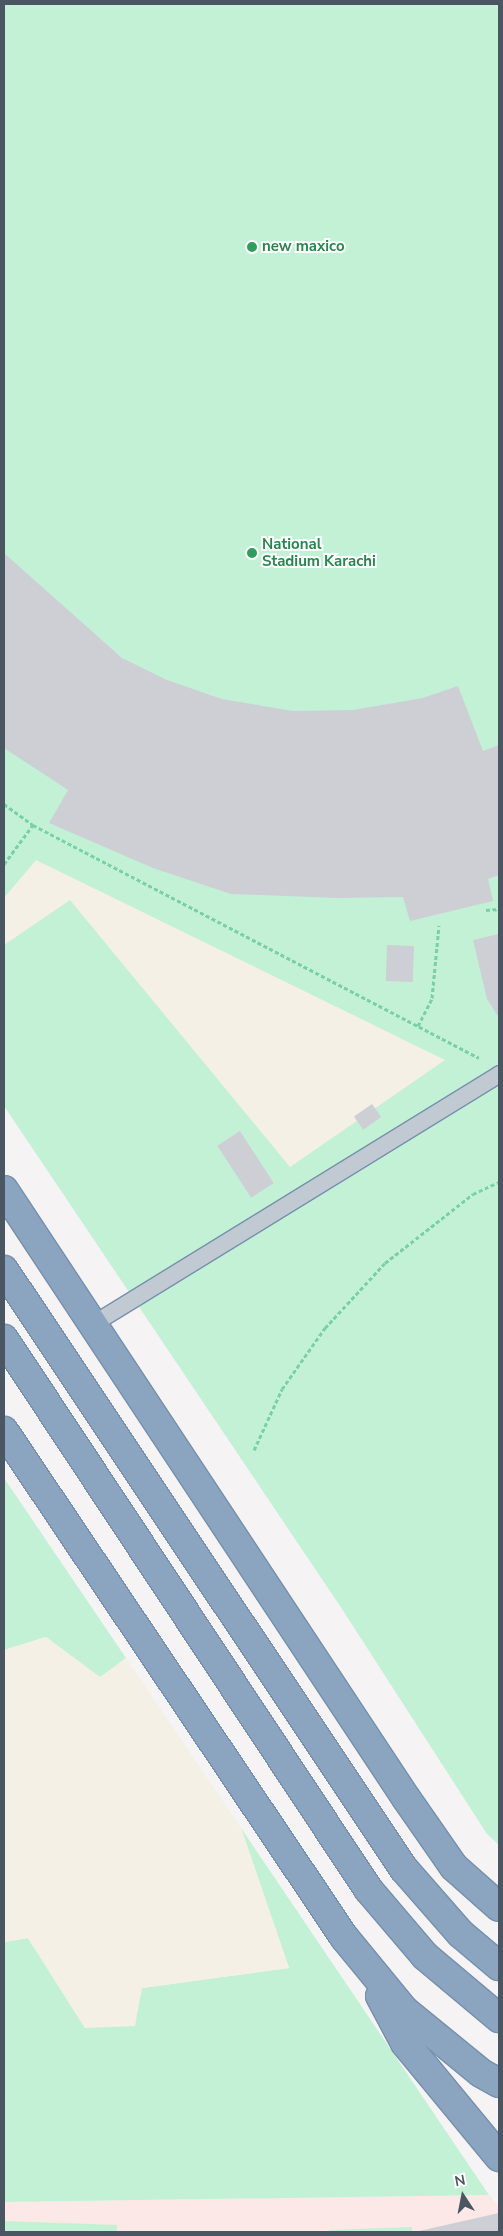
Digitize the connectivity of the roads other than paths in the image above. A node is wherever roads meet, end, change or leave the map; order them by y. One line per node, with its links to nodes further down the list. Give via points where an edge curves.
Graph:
1 (499, 1074): 4 (lane)
2 (4, 1190): 4 (highway)
3 (4, 1270): 9 (highway, via 404,1869 462,1934)
4 (95, 1323): 7 (highway, via 406,1798 454,1867)
5 (4, 1339): 10 (highway, via 368,1890 425,1956)
6 (4, 1431): 8 (highway)
7 (499, 1907)
8 (356, 1951): 11 (highway, via 404,2010 481,2073); 12 (highway, via 405,2043)
9 (499, 1966)
10 (499, 2018)
11 (499, 2083)
12 (499, 2157)

